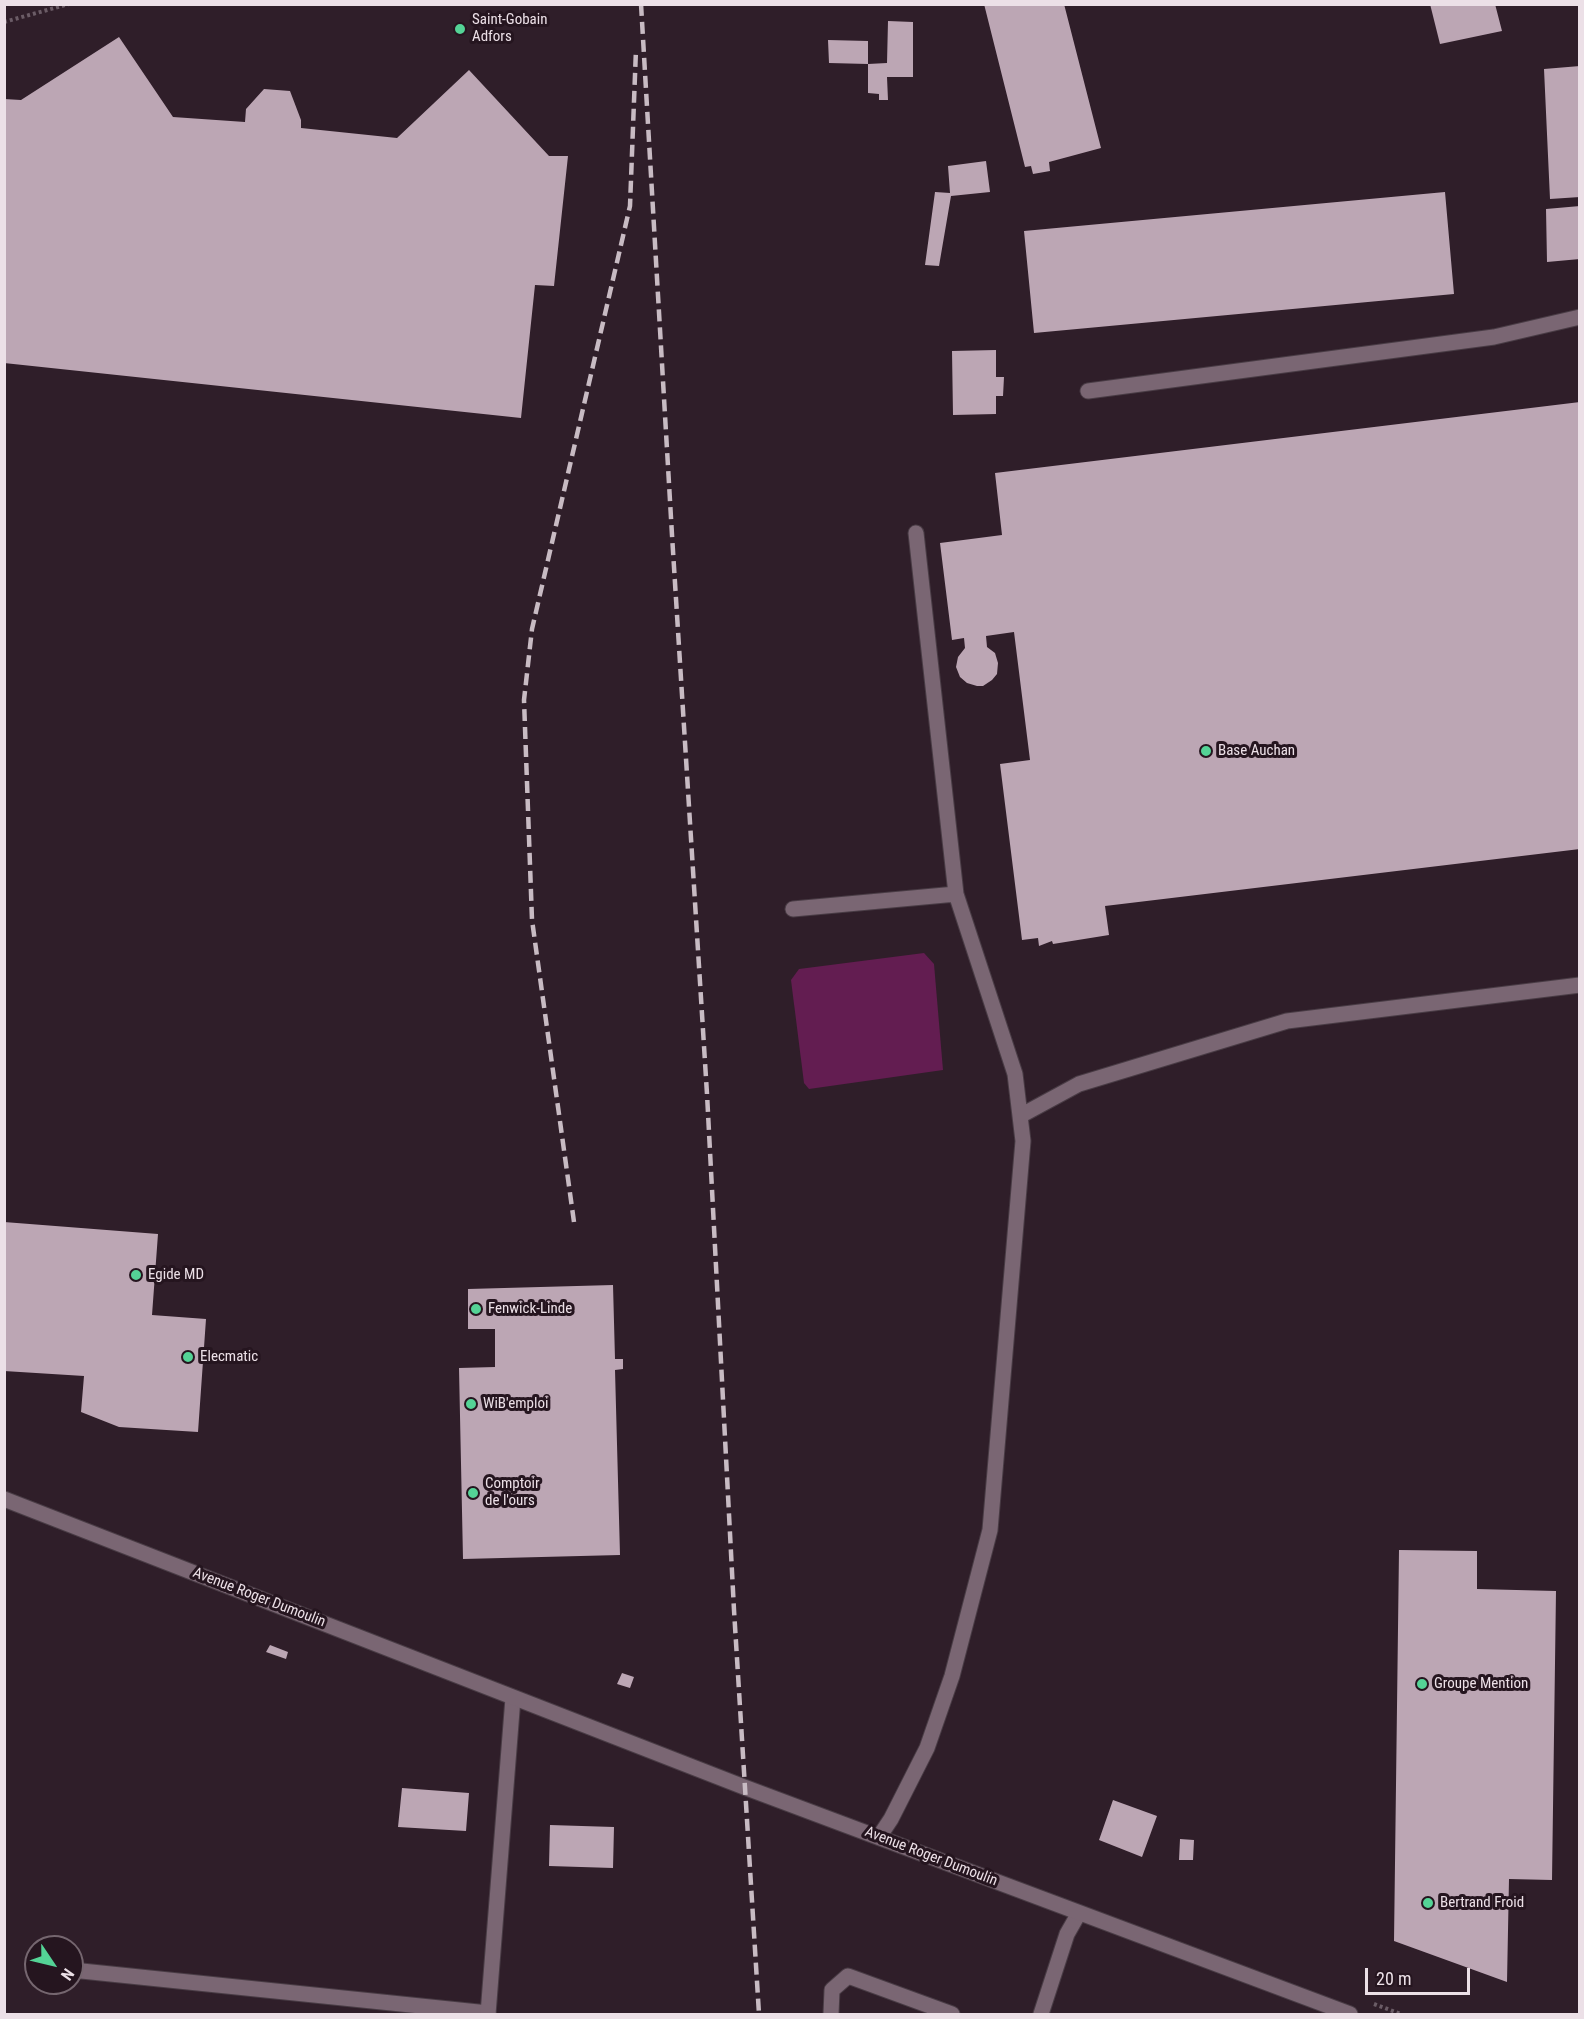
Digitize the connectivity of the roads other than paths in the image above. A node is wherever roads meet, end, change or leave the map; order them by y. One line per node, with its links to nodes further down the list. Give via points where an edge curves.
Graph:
1 (1580, 317): 2 (main road, via 1494,336)
2 (1088, 391)
3 (916, 532): 4 (main road)
4 (956, 894): 5 (main road); 7 (main road, via 1016,1074)
5 (793, 909)
6 (1580, 985): 7 (main road, via 1287,1021 1079,1084)
7 (1020, 1116): 10 (main road, via 1023,1141 990,1530 952,1676 927,1748)
8 (4, 1499): 9 (main road, Avenue Roger Dumoulin)
9 (513, 1698): 10 (main road, Avenue Roger Dumoulin); 13 (main road)
10 (879, 1837): 11 (main road, Avenue Roger Dumoulin)
11 (1079, 1913): 16 (main road, via 1067,1934); 17 (main road, Avenue Roger Dumoulin)
12 (84, 1971): 13 (main road)
13 (488, 2014)
14 (831, 2014): 15 (main road, via 832,1990 848,1976)
15 (952, 2014)
16 (1041, 2014)
17 (1350, 2014)

